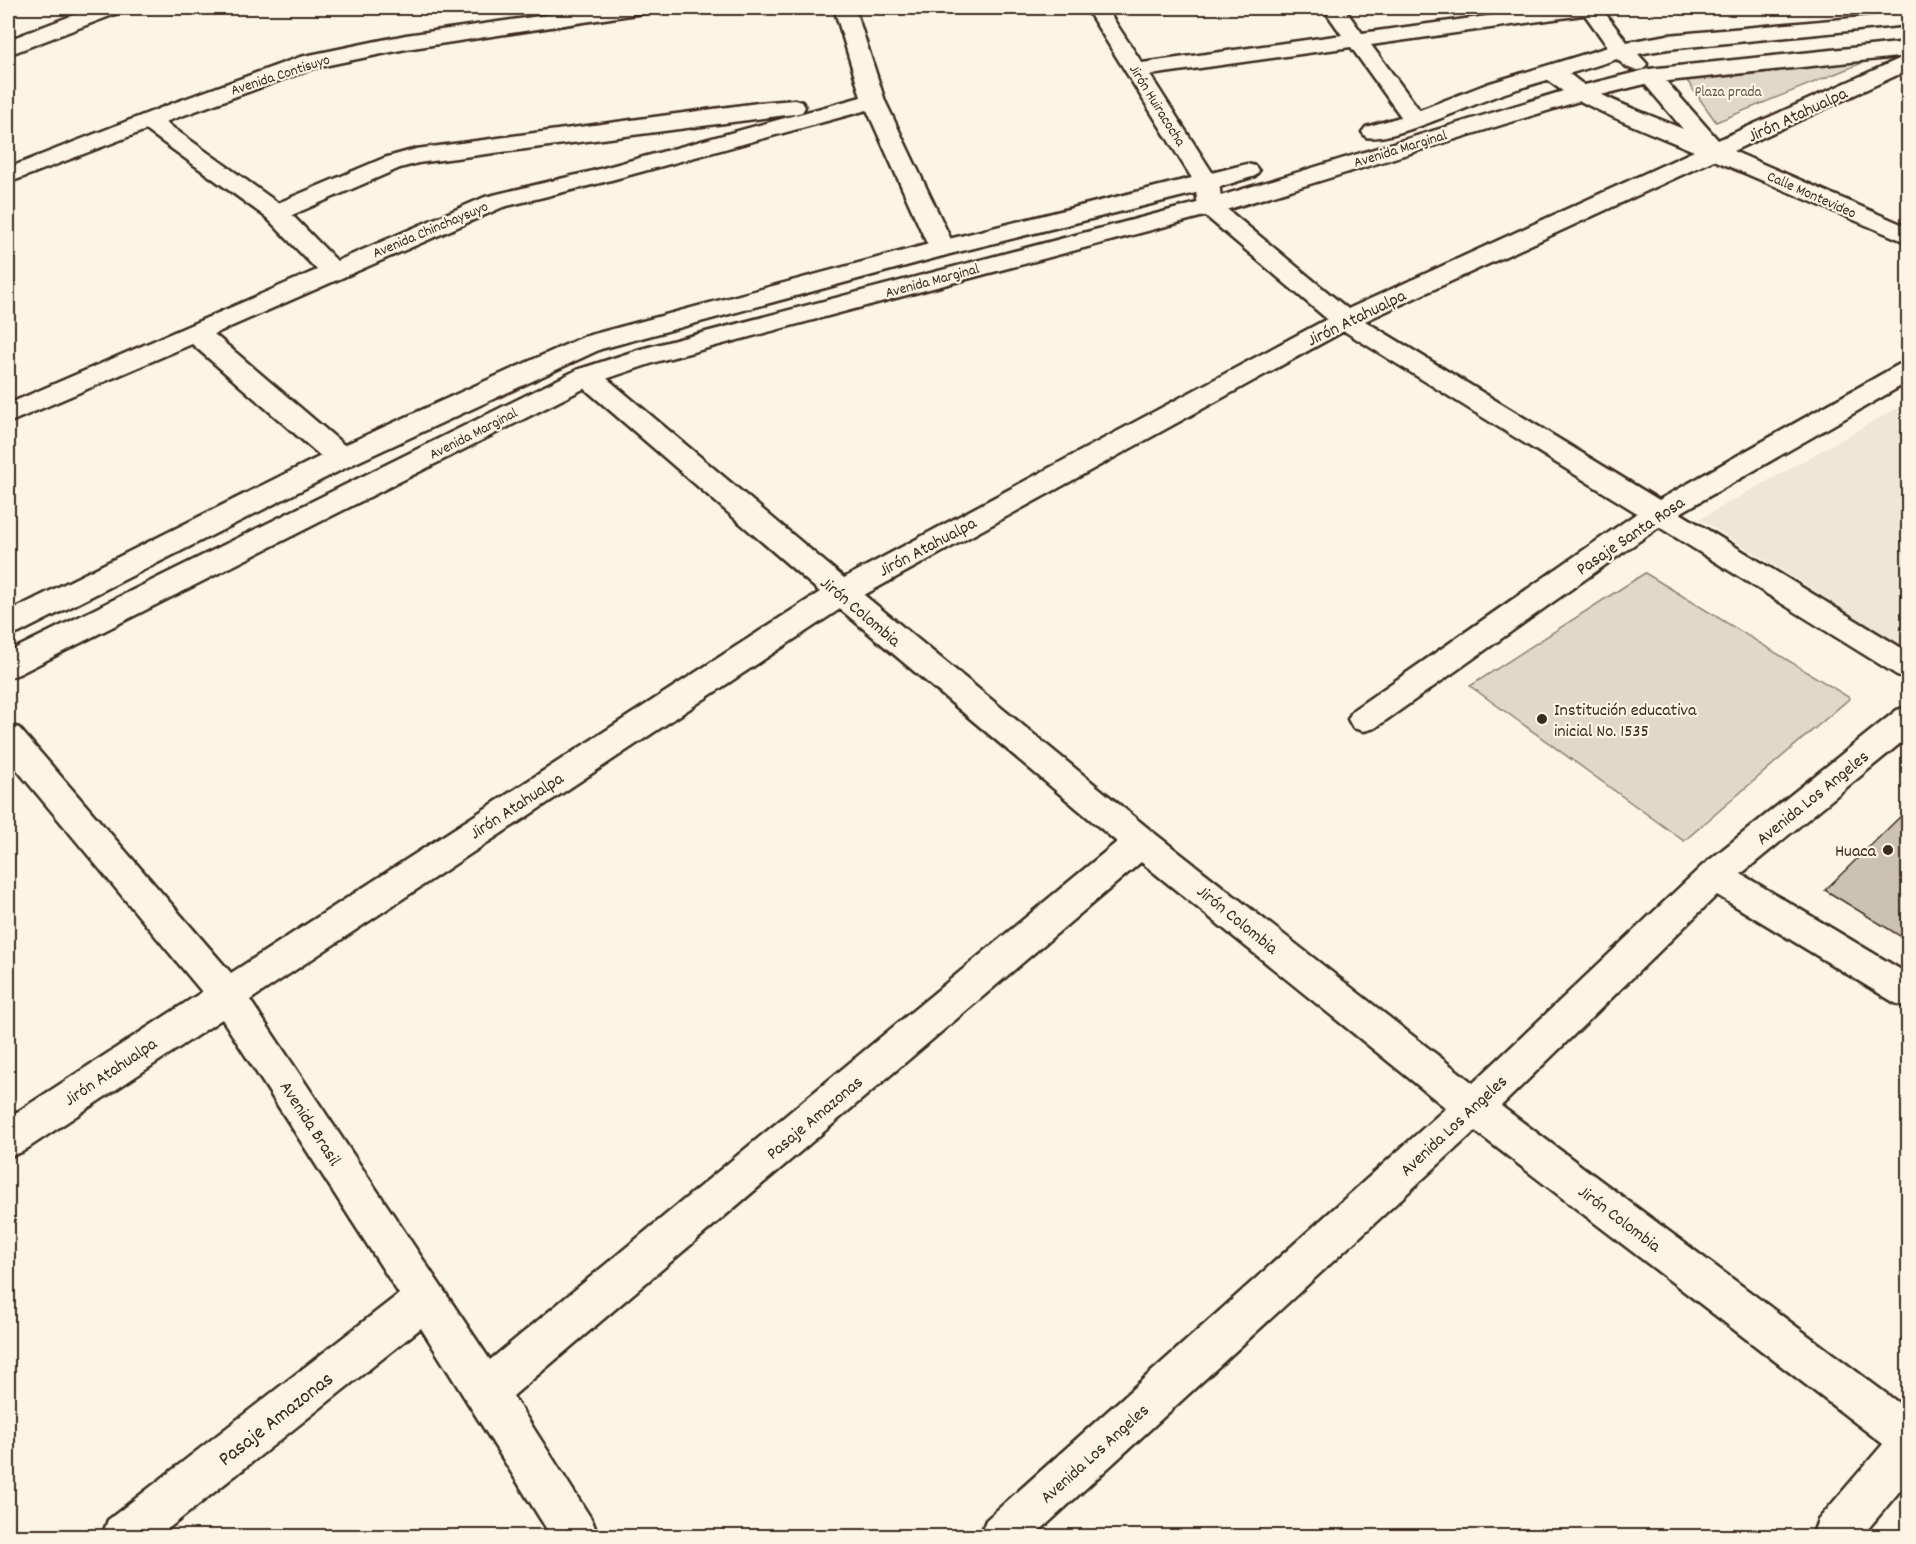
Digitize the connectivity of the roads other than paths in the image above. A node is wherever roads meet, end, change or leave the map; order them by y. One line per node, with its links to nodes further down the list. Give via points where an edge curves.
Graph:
1 (110, 8): 11 (street)
2 (637, 8): 19 (street, Avenida Contisuyo, via 406,42 308,62)
3 (845, 8): 17 (street)
4 (1096, 8): 13 (street, Jirón Huiracocha)
5 (1333, 8): 8 (street)
6 (1590, 8): 8 (street); 10 (street, Calle Montevideo)
7 (1908, 19): 10 (street, Avenida Marginal)
8 (1358, 41): 13 (street); 18 (street)
9 (1908, 49): 15 (street, Avenida Marginal)
10 (1622, 50): 14 (street, Avenida Marginal); 15 (street, Calle Montevideo)
11 (8, 52)
12 (1908, 62): 20 (street, Jirón Atahualpa)
13 (1137, 70): 22 (street, Jirón Huiracocha)
14 (1553, 73): 16 (street, Calle Montevideo); 18 (street, Avenida Marginal, via 1495,89)
15 (1648, 76): 16 (street, Avenida Marginal); 20 (street, Calle Montevideo)
16 (1581, 93): 20 (street, Calle Montevideo); 22 (street, Avenida Marginal)
17 (874, 102): 23 (street, via 758,110 416,156); 25 (street); 26 (street, Avenida Chinchaysuyo, via 494,202)
18 (1415, 120): 22 (street, Avenida Marginal)
19 (148, 121): 21 (street, Avenida Contisuyo); 23 (street)
20 (1716, 152): 24 (street, Calle Montevideo); 27 (street, Jirón Atahualpa)
21 (8, 176)
22 (1209, 195): 25 (street, Avenida Marginal); 27 (street, Jirón Huiracocha); 30 (street, Avenida Marginal)
23 (276, 213): 26 (street)
24 (1908, 236)
25 (942, 248): 32 (street, Avenida Marginal, via 592,343)
26 (332, 271): 28 (street, Avenida Chinchaysuyo)
27 (1345, 320): 33 (street, Jirón Huiracocha); 34 (street, Jirón Atahualpa)
28 (196, 333): 31 (street, Avenida Chinchaysuyo); 32 (street)
29 (1908, 371): 33 (street, Pasaje Santa Rosa)
30 (587, 376): 34 (street, Jirón Colombia); 36 (street, Avenida Marginal)
31 (8, 414)
32 (341, 458): 35 (street, Avenida Marginal)
33 (1658, 513): 37 (street, Jirón Huiracocha); 38 (street, Pasaje Santa Rosa)
34 (840, 594): 41 (street, Jirón Colombia); 44 (street, Jirón Atahualpa)
35 (8, 625)
36 (8, 666)
37 (1908, 667)
38 (1364, 719)
39 (1908, 719): 42 (street, Avenida Los Angeles)
40 (8, 737): 44 (street, Avenida Brasil)
41 (1141, 842): 45 (street, Jirón Colombia); 48 (street, Pasaje Amazonas)
42 (1714, 876): 43 (street); 45 (street, Avenida Los Angeles)
43 (1908, 992)
44 (226, 994): 46 (street, Jirón Atahualpa); 47 (street, Avenida Brasil)
45 (1474, 1107): 49 (street, Jirón Colombia); 53 (street, Avenida Los Angeles)
46 (8, 1139)
47 (425, 1299): 48 (street, Avenida Brasil); 51 (street, Pasaje Amazonas)
48 (486, 1391): 52 (street, Avenida Brasil)
49 (1908, 1436)
50 (1908, 1448): 54 (street)
51 (124, 1536)
52 (576, 1536)
53 (1002, 1536)
54 (1834, 1536)

